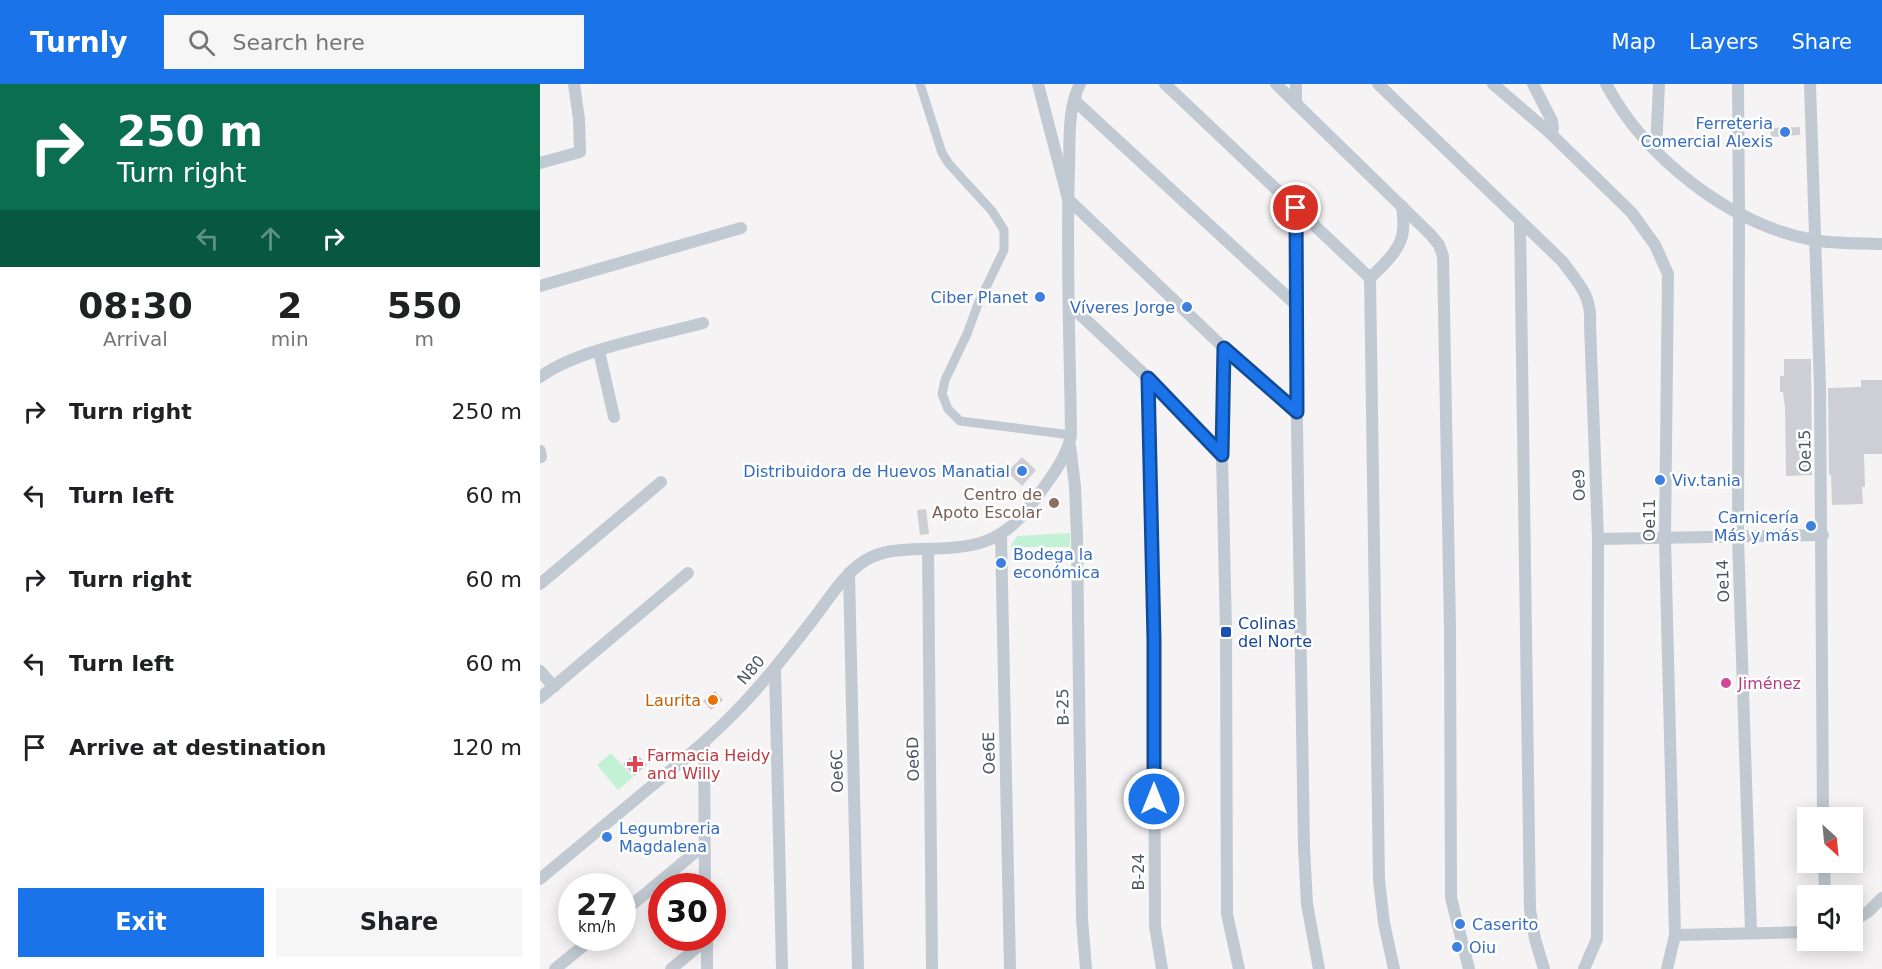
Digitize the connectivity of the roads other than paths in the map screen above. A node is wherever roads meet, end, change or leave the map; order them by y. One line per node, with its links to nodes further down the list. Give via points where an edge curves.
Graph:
1 (574, 84): 19 (street, via 580,152)
2 (920, 84): 39 (street, via 942,153 1004,230 1004,250 945,380 942,394 948,409 960,421)
3 (1038, 84): 20 (street)
4 (1080, 84): 15 (street)
5 (1165, 84): 22 (street)
6 (1276, 84): 16 (street)
7 (1296, 84): 16 (street)
8 (1378, 84): 24 (street, Oe9)
9 (1493, 84): 17 (street, Oe11)
10 (1533, 84): 17 (street, via 1552,121)
11 (1606, 84): 18 (street)
12 (1659, 84): 18 (street)
13 (1738, 84): 23 (street, Oe14)
14 (1810, 84): 26 (street, Oe15)
15 (1074, 100): 20 (street); 30 (street)
16 (1296, 104): 21 (street)
17 (1550, 133): 44 (street, Oe11, via 1632,213 1655,245 1668,274)
18 (1656, 151): 23 (street, via 1702,191)
19 (540, 163)
20 (1068, 199): 31 (street, B-25); 33 (street)
21 (1402, 206): 28 (street, via 1402,238); 81 (street, via 1439,245 1443,256 1451,898)
22 (1296, 208): 28 (street); 30 (street)
23 (1739, 214): 26 (street); 45 (street, Oe14)
24 (1520, 222): 46 (street, Oe9, via 1562,261 1591,309); 82 (street, via 1530,910)
25 (741, 228): 29 (street)
26 (1814, 240): 27 (street); 42 (street, Oe15)
27 (1882, 244)
28 (1371, 278): 80 (street, via 1379,880)
29 (540, 285)
30 (1295, 304): 37 (street)
31 (1070, 305): 36 (street); 39 (street, B-25)
32 (703, 323): 34 (street)
33 (1224, 348): 37 (street); 40 (street)
34 (599, 351): 35 (street, via 568,361); 38 (street)
35 (540, 377)
36 (1148, 378): 40 (street); 77 (street, B-24, via 1155,926)
37 (1297, 412): 79 (street, via 1305,876)
38 (614, 417)
39 (1070, 440): 43 (street, via 1065,456 1028,510); 76 (street, B-25, via 1077,537)
40 (1222, 455): 78 (street, via 1227,914)
41 (661, 482): 50 (street)
42 (1823, 535): 45 (street); 56 (street, Oe15)
43 (1001, 536): 47 (street, N80, via 974,545); 75 (street, Oe6E)
44 (1665, 538): 45 (street); 46 (street); 65 (street, Oe11)
45 (1738, 538): 63 (street, Oe14)
46 (1598, 539): 83 (street, Oe9, via 1597,939)
47 (928, 549): 49 (street, N80, via 877,554); 74 (street, Oe6D)
48 (687, 573): 53 (street)
49 (849, 573): 51 (street, N80); 73 (street, Oe6C)
50 (540, 584)
51 (775, 668): 55 (street, N80); 72 (street)
52 (540, 671): 53 (street)
53 (554, 687): 54 (street)
54 (540, 698)
55 (705, 742): 57 (street); 59 (street, N80)
56 (1823, 807)
57 (704, 845): 58 (street); 61 (street)
58 (705, 873)
59 (540, 879)
60 (1882, 898): 62 (street)
61 (636, 901)
62 (1863, 915)
63 (1751, 932): 64 (street); 65 (street)
64 (1797, 932)
65 (1675, 935): 84 (street, Oe11)
66 (577, 951): 69 (street)
67 (692, 951): 70 (street)
68 (707, 951): 71 (street)
69 (555, 969)
70 (671, 969)
71 (707, 969)
72 (782, 969)
73 (858, 969)
74 (932, 969)
75 (1010, 969)
76 (1086, 969)
77 (1162, 969)
78 (1239, 969)
79 (1319, 969)
80 (1394, 969)
81 (1469, 969)
82 (1544, 969)
83 (1584, 969)
84 (1667, 969)

